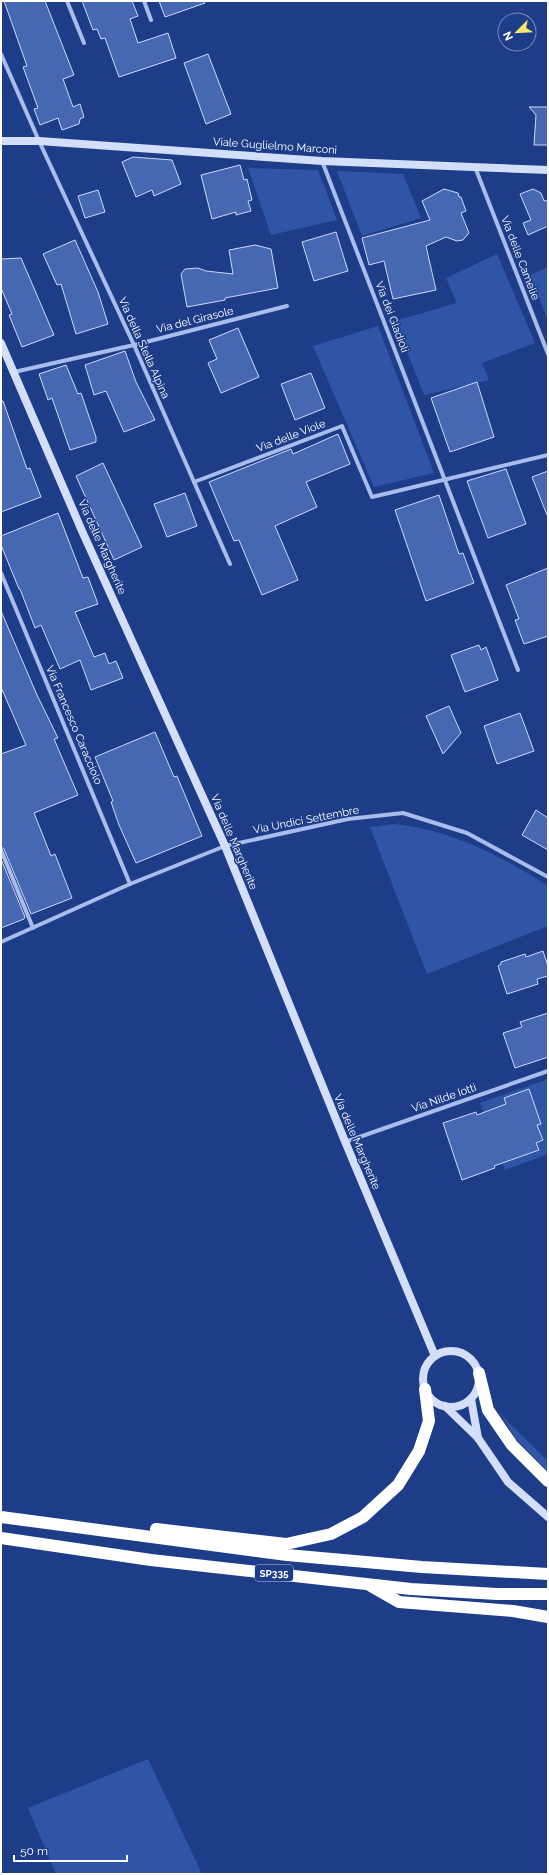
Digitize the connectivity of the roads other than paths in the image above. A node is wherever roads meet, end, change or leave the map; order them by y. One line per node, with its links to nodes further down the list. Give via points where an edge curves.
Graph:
1 (67, 1): 4 (street)
2 (144, 1): 3 (street)
3 (151, 20)
4 (84, 43)
5 (1, 54): 7 (street, Via della Stella Alpina)
6 (1, 140): 7 (street, Viale Guglielmo Marconi)
7 (39, 141): 8 (street, Viale Guglielmo Marconi); 13 (street, Via della Stella Alpina)
8 (322, 161): 9 (street, Viale Guglielmo Marconi); 17 (street, Via dei Gladioli)
9 (475, 168): 10 (street, Viale Guglielmo Marconi); 14 (street, Via delle Camelie)
10 (548, 170)
11 (287, 306): 13 (street, Via del Girasole)
12 (1, 343): 15 (street, Via delle Margherite)
13 (134, 345): 15 (street, Via del Girasole); 18 (street, Via della Stella Alpina)
14 (548, 354)
15 (14, 372): 22 (street, Via delle Margherite, via 82,531)
16 (548, 455): 17 (street)
17 (445, 480): 18 (street, Via delle Viole, via 372,497 342,426); 21 (street, Via dei Gladioli)
18 (194, 482): 19 (street, Via della Stella Alpina)
19 (230, 564)
20 (1, 573): 25 (street, Via Francesco Caracciolo)
21 (518, 670)
22 (225, 846): 24 (street, Via Undici Settembre, via 348,819 403,813 467,833); 25 (street, Via Undici Settembre); 29 (street, Via delle Margherite)
23 (1, 850): 26 (street)
24 (548, 877)
25 (130, 884): 26 (street, Via Undici Settembre)
26 (33, 928): 27 (street, Via Undici Settembre)
27 (1, 942)
28 (548, 1070): 29 (street, Via Nilde Iotti)
29 (345, 1142): 30 (street, Via delle Margherite)
30 (435, 1356): 31 (street, via 443,1351 462,1352 470,1357); 32 (street, via 424,1370)
31 (479, 1373): 33 (street, via 479,1383); 36 (highway, via 488,1410 512,1445)
32 (425, 1389): 34 (street, via 437,1403); 39 (highway, via 429,1420 419,1451 398,1485 363,1517 331,1534 286,1544 133,1527)
33 (471, 1399): 34 (street, via 454,1407); 35 (street)
34 (445, 1406): 35 (street)
35 (478, 1438): 38 (street, via 508,1482)
36 (548, 1481)
37 (1, 1517): 39 (highway, SP335)
38 (548, 1517)
39 (89, 1528): 41 (highway, SP335, via 287,1555 422,1567)
40 (1, 1538): 42 (highway, SP335, via 150,1560)
41 (548, 1574)
42 (367, 1584): 43 (highway, SP335, via 489,1594); 44 (highway, via 398,1602 513,1611)
43 (548, 1594)
44 (548, 1617)

